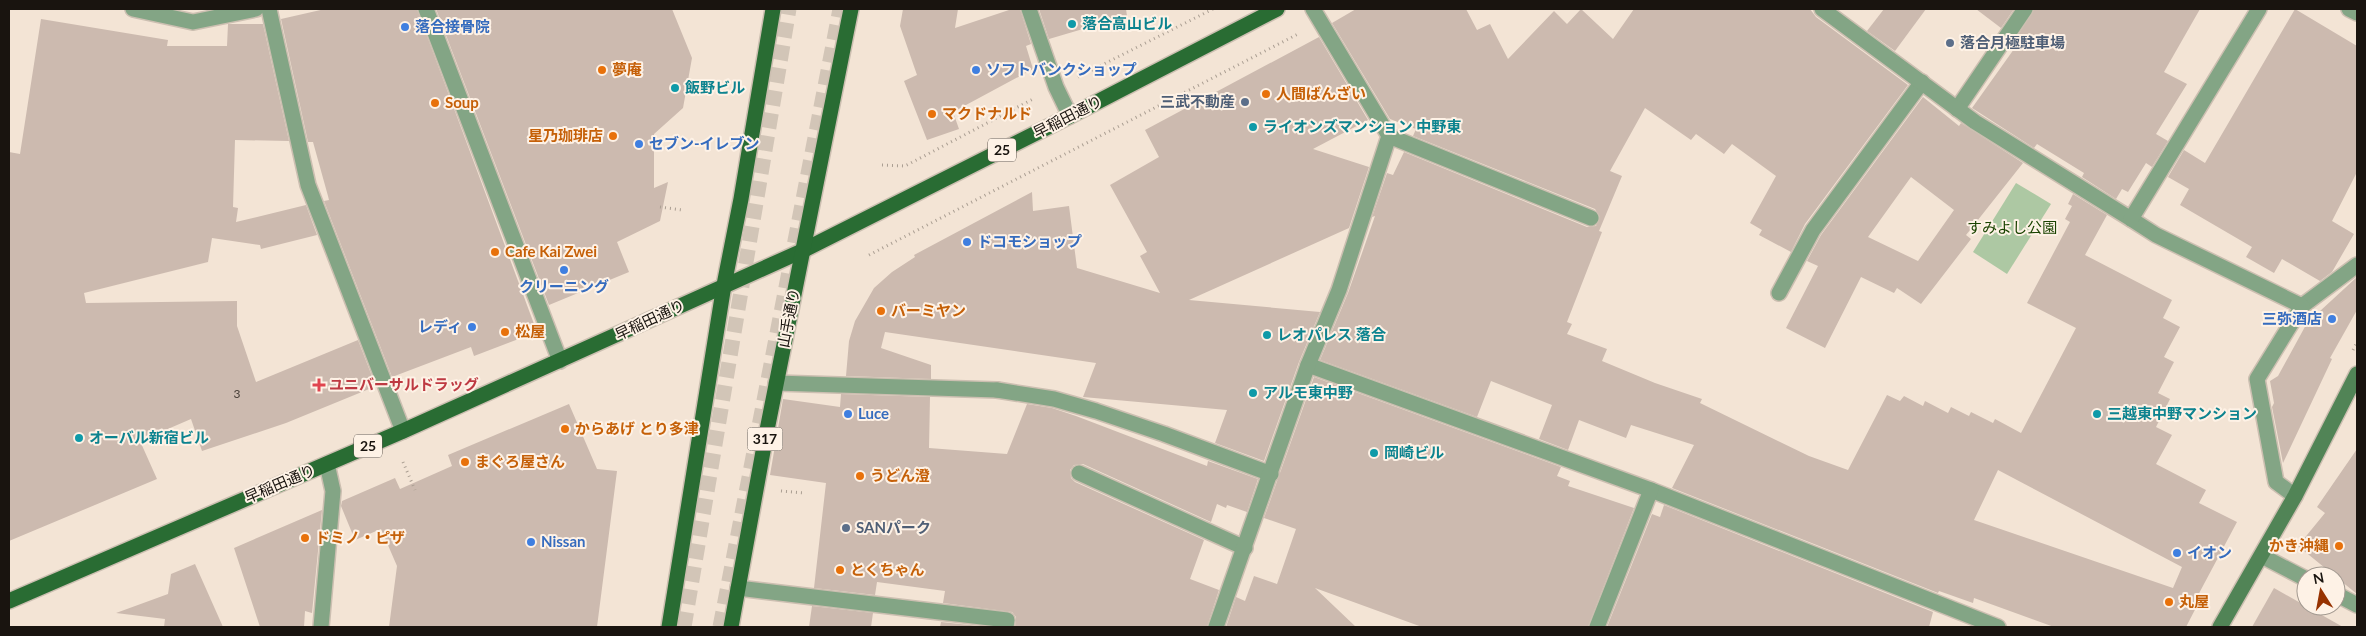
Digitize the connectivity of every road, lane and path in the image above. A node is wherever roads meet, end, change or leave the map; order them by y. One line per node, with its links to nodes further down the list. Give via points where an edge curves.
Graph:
1 (132, 9): 2 (street, via 193,22)
2 (256, 9)
3 (268, 9): 38 (street, via 308,185)
4 (426, 9): 34 (street)
5 (773, 9): 31 (main road)
6 (851, 9): 28 (main road, 山手通り / 317)
7 (1029, 9): 21 (street, via 1056,87)
8 (1213, 9): 17 (path)
9 (1277, 9): 21 (main road, 早稲田通り / 25)
10 (1313, 9): 16 (street)
11 (1822, 9): 18 (street)
12 (2025, 9): 20 (street)
13 (2259, 9): 27 (street)
14 (2349, 9): 15 (street)
15 (2357, 13)
16 (1320, 22): 22 (street); 29 (path)
17 (1077, 77)
18 (1922, 82): 20 (street); 32 (street, via 1814,230)
19 (1041, 96): 23 (path, via 905,166)
20 (1957, 109): 27 (street)
21 (1070, 116): 28 (main road, 早稲田通り / 25)
22 (1389, 136): 26 (street); 35 (street, via 1339,290)
23 (882, 165)
24 (660, 207): 25 (path)
25 (682, 210)
26 (1591, 218)
27 (2131, 220): 33 (street)
28 (802, 251): 31 (main road, 早稲田通り / 25); 37 (main road, 山手通り / 317)
29 (869, 255)
30 (2357, 265): 33 (street)
31 (724, 285): 34 (main road, 早稲田通り / 25); 54 (main road)
32 (1779, 293)
33 (2302, 306): 47 (street, via 2257,379 2276,482)
34 (560, 361): 38 (main road, 早稲田通り / 25)
35 (1308, 365): 42 (street); 45 (street)
36 (2357, 374): 47 (street)
37 (776, 383): 42 (street, via 997,390 1054,399 1164,434); 51 (main road, 山手通り / 317)
38 (403, 431): 40 (main road, 早稲田通り / 25)
39 (403, 462): 43 (path)
40 (327, 464): 52 (main road, 早稲田通り / 25); 53 (street, via 333,491)
41 (1078, 473): 48 (street)
42 (1271, 474): 48 (street)
43 (415, 490)
44 (777, 490): 46 (path)
45 (1651, 490): 58 (street); 59 (street)
46 (804, 493)
47 (2295, 496): 49 (street)
48 (1245, 548): 57 (street)
49 (2262, 556): 50 (street); 60 (street)
50 (2296, 574)
51 (738, 588): 55 (main road, 山手通り / 317); 56 (street, via 1007,620)
52 (9, 601)
53 (321, 627)
54 (669, 627)
55 (731, 627)
56 (1006, 627)
57 (1216, 627)
58 (1597, 627)
59 (1998, 627)
60 (2220, 627)

